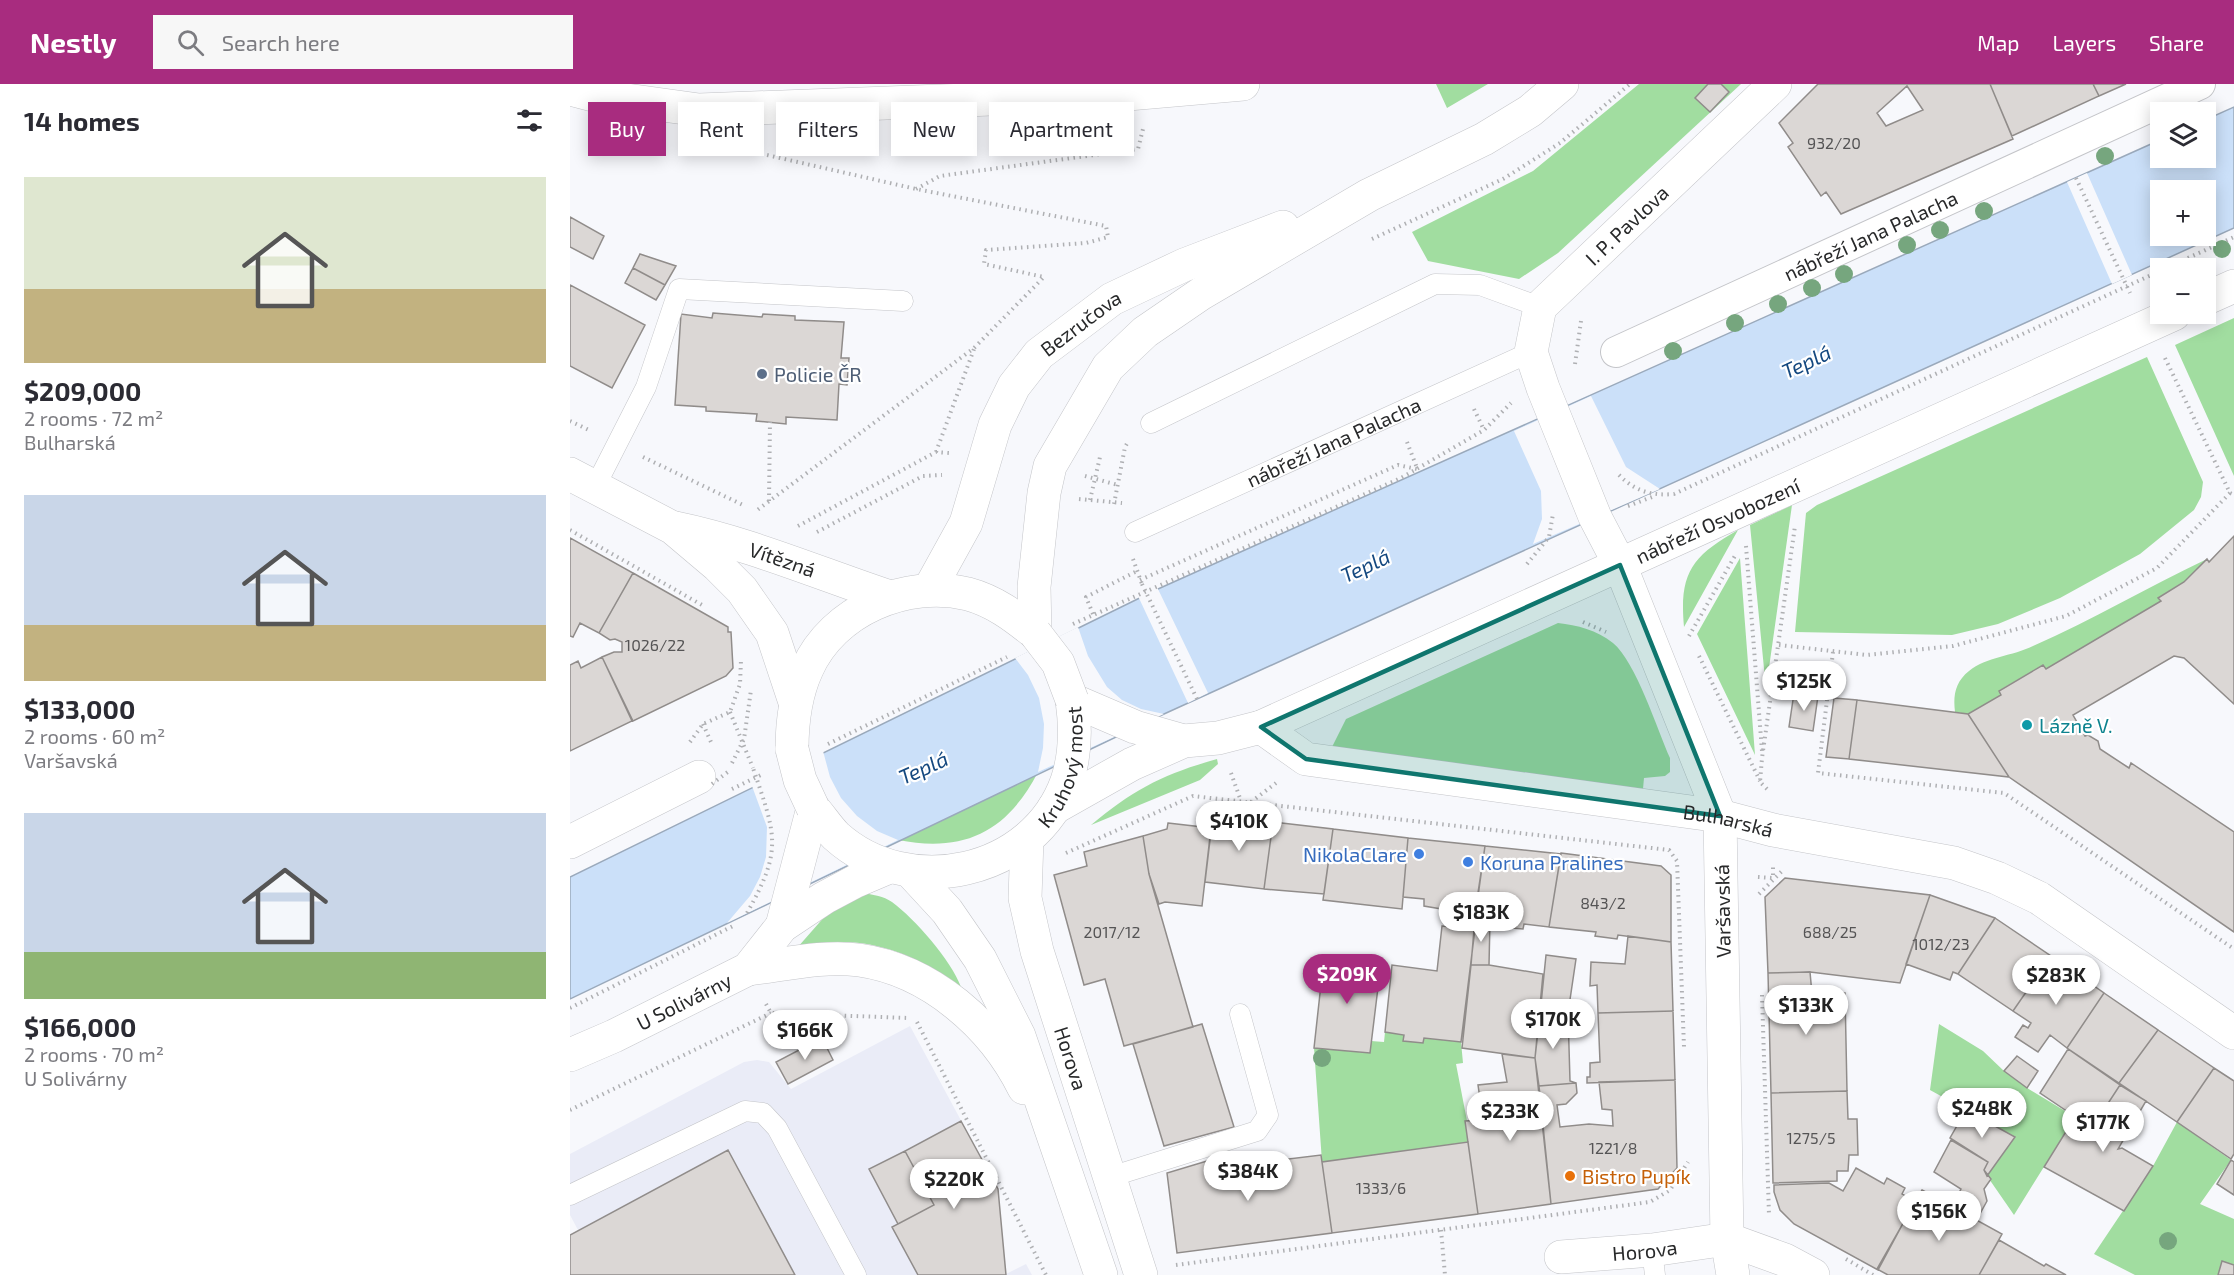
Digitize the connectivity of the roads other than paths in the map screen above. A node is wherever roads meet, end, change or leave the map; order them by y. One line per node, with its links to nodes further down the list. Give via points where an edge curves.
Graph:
1 (1243, 84): 5 (street, via 1128,94 699,111)
2 (1562, 84): 6 (street, Bezručova, via 1530,111 1484,139)
3 (1775, 84): 10 (street, I. P. Pavlova)
4 (2200, 84): 13 (street, nábřeží Jana Palacha)
5 (570, 89)
6 (1369, 195): 19 (street, Bezručova, via 1184,265 1112,299 1039,354 1014,386 995,424 966,523); 21 (street, Bezručova, via 1202,293 1145,332 1108,367 1050,466 1034,587)
7 (2234, 286): 8 (street)
8 (2216, 294)
9 (903, 301): 15 (lane, via 679,289 646,387 618,445)
10 (1540, 307): 12 (street); 14 (lane, via 1480,285 1435,284)
11 (2151, 324): 18 (street, nábřeží Osvobození)
12 (1531, 352): 17 (lane, nábřeží Jana Palacha); 18 (street, Varšavská, via 1595,517)
13 (1616, 352)
14 (1151, 423)
15 (582, 481): 16 (street, Vítězná)
16 (673, 528): 20 (street, Vítězná, via 724,538); 23 (street, Vítězná, via 718,566 772,633)
17 (1135, 532)
18 (1620, 565): 24 (street, nábřeží Osvobození); 29 (street, Varšavská)
19 (929, 590): 20 (street, Kruhový most); 21 (street, Kruhový most, via 968,594 1004,609)
20 (890, 597): 23 (street, Kruhový most, via 856,613 829,637 807,667)
21 (1035, 633): 22 (street, Kruhový most, bridge, via 1058,663)
22 (1072, 700): 25 (street, via 1135,727); 28 (street, Kruhový most, via 1076,727 1074,755)
23 (795, 702): 27 (street, Kruhový most, bridge, via 792,749)
24 (1261, 727): 25 (street, via 1218,738); 29 (street, Bulharská, via 1306,759)
25 (1184, 741): 28 (street)
26 (714, 777): 31 (street)
27 (813, 808): 32 (street, Kruhový most, via 836,836); 33 (street, U Solivárny)
28 (1054, 808): 30 (street, Kruhový most)
29 (1720, 816): 36 (street, Bulharská, via 1773,830 1954,863 1997,878 2039,898); 41 (street, Varšavská)
30 (1027, 839): 32 (street, Kruhový most, via 992,862 952,873); 39 (street, Horova, via 1024,898 1037,951)
31 (570, 842)
32 (889, 865): 33 (street, U Solivárny, via 824,898); 38 (street, Horova, via 947,911 981,959 1019,1036)
33 (782, 926): 34 (street, U Solivárny)
34 (748, 969): 37 (street, U Solivárny); 38 (street, via 857,960 892,968 933,987 984,1029 1016,1072)
35 (1240, 1014): 39 (lane, via 1268,1115 1257,1131)
36 (2234, 1033)
37 (570, 1054)
38 (1066, 1173): 45 (street, Horova)
39 (1110, 1177): 46 (street, Horova)
40 (570, 1195): 44 (lane, via 745,1111 763,1113 777,1128)
41 (1727, 1239): 42 (street, Horova); 47 (street, Varšavská); 48 (street)
42 (1653, 1262): 43 (street, Horova)
43 (1562, 1266)
44 (856, 1275)
45 (1101, 1275)
46 (1141, 1275)
47 (1733, 1275)
48 (1813, 1275)

